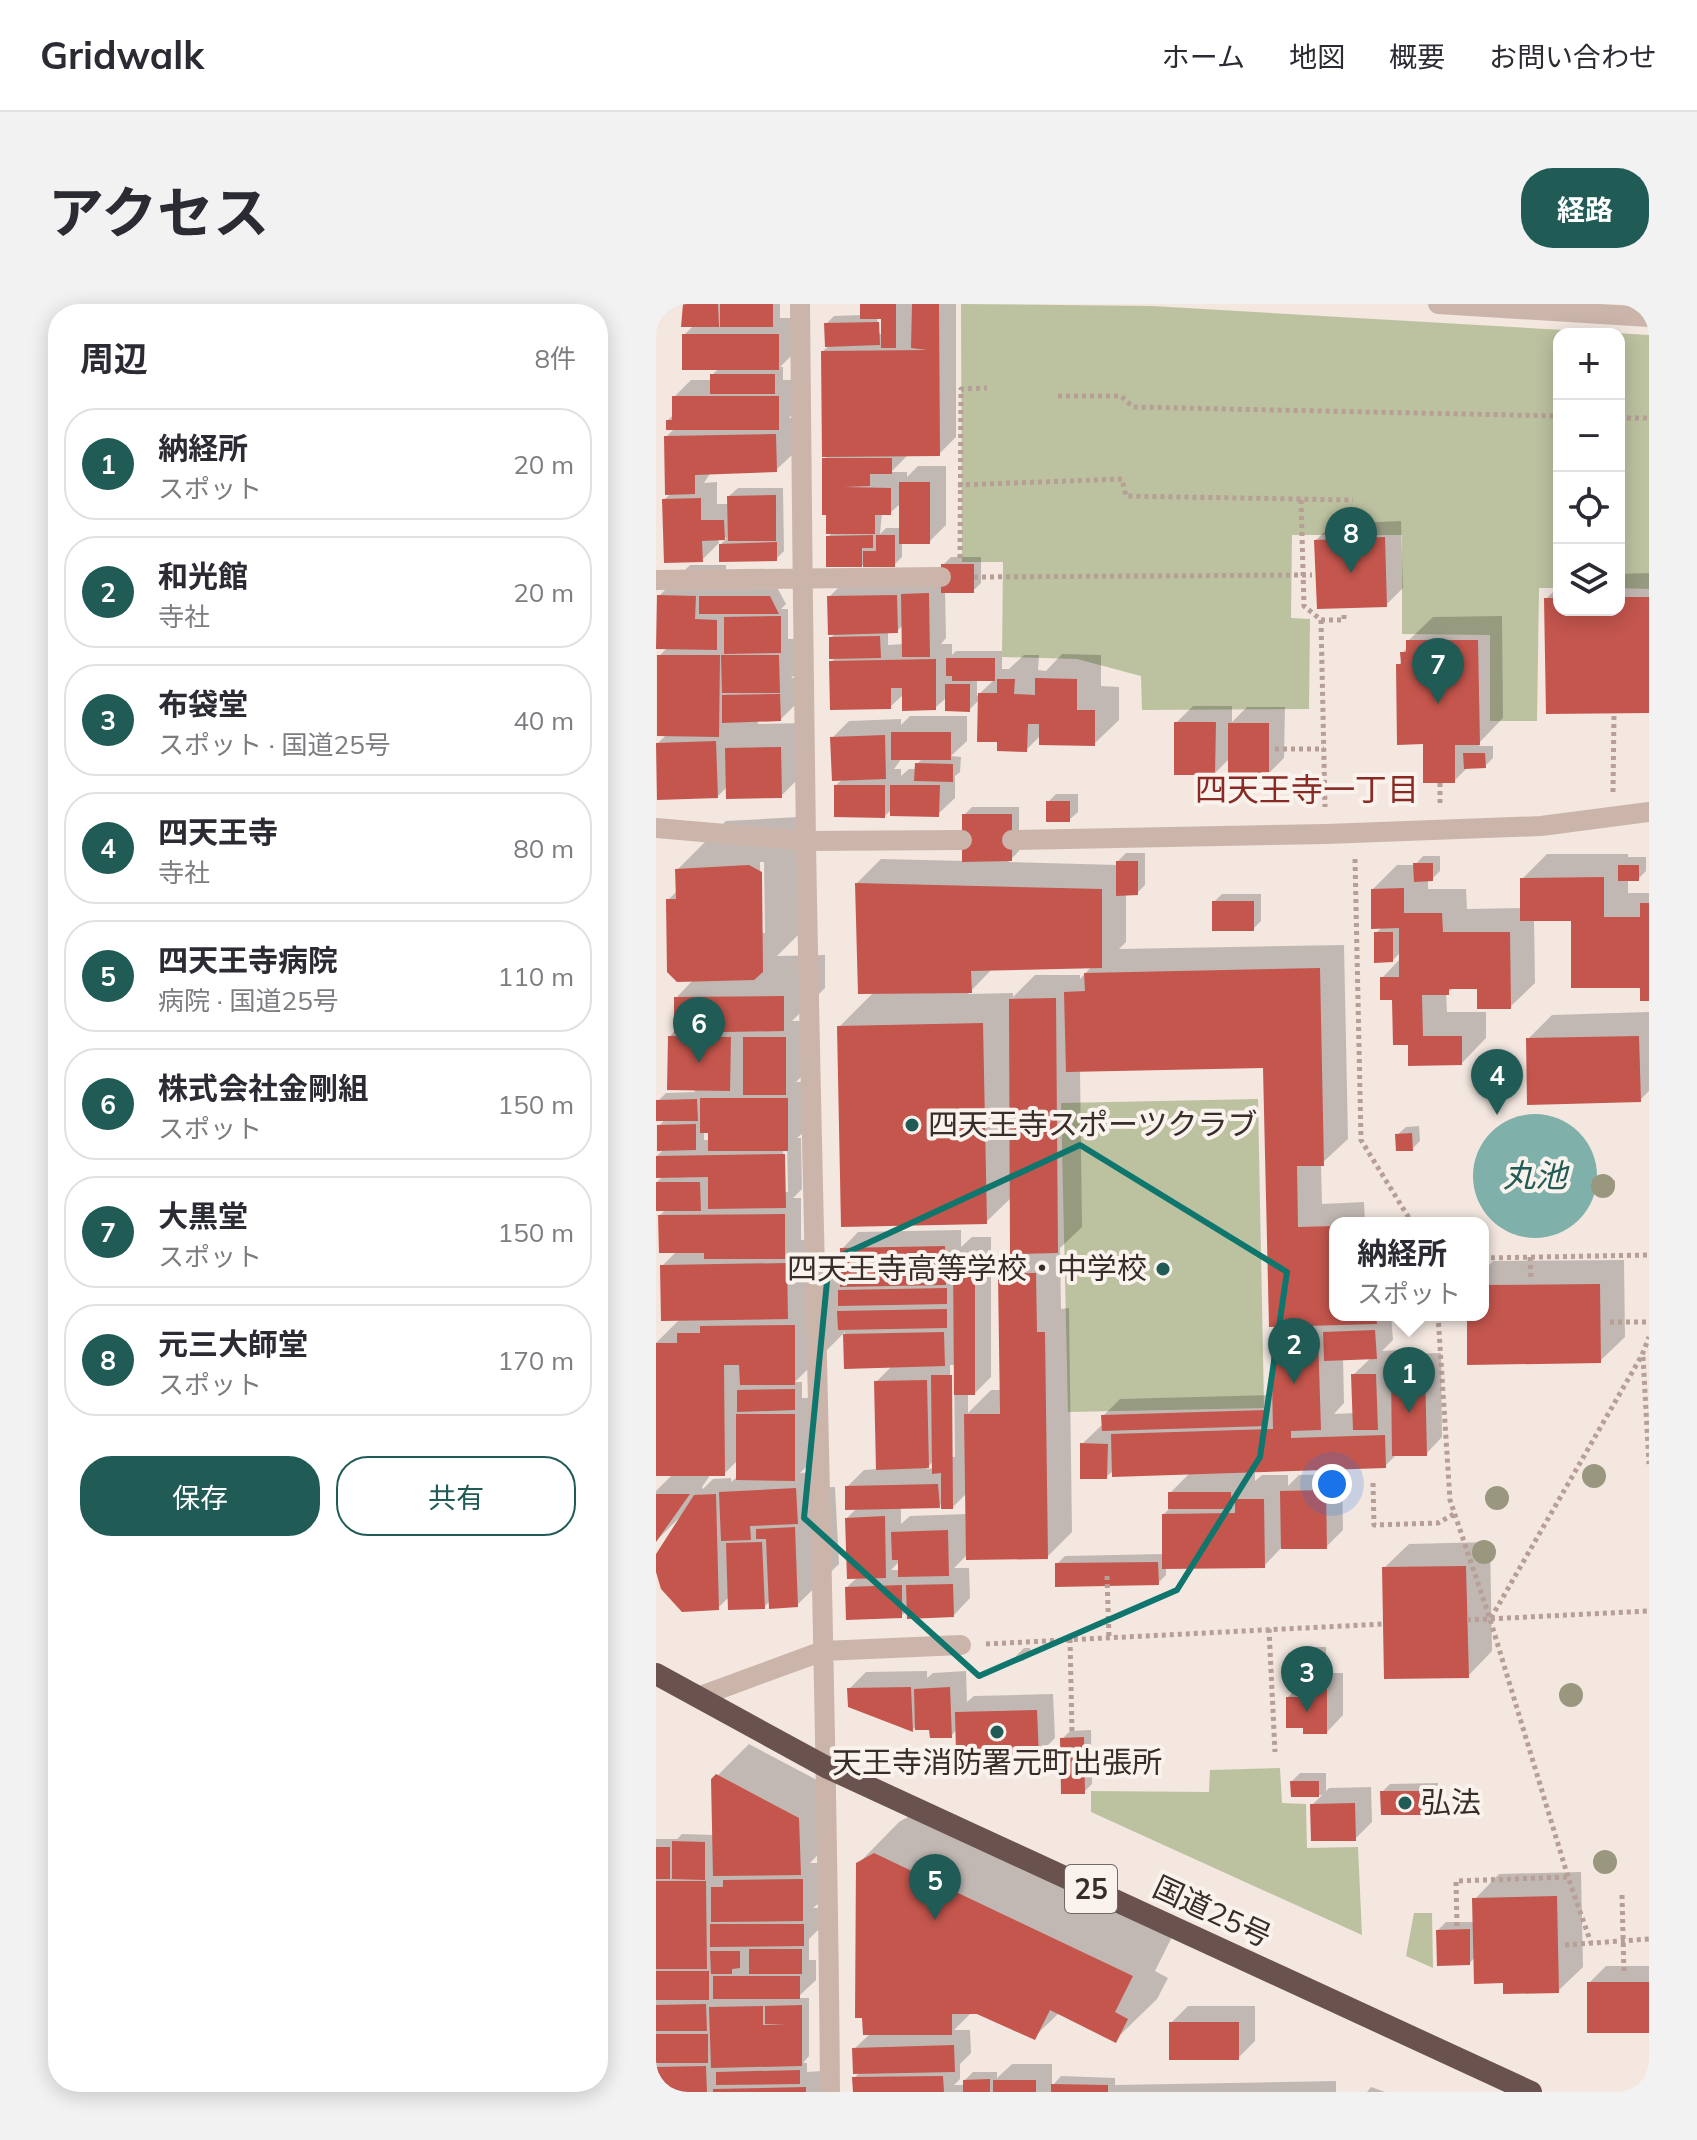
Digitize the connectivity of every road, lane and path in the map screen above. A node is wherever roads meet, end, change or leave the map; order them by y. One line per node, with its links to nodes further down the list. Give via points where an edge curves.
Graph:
1 (800, 304): 17 (street)
2 (1438, 304): 3 (street)
3 (1649, 317)
4 (987, 388): 9 (path, via 961,389)
5 (1058, 396): 6 (path, via 1121,396 1133,407)
6 (1553, 416)
7 (1625, 418): 8 (path)
8 (1649, 418)
9 (958, 485): 10 (path, via 1122,479 1126,496); 12 (path)
10 (1301, 500): 11 (path); 13 (path)
11 (1353, 500)
12 (960, 564)
13 (1302, 575): 14 (path); 16 (path); 20 (path, via 1304,606)
14 (1312, 575)
15 (941, 577): 17 (street)
16 (974, 577)
17 (803, 578): 18 (street); 31 (street)
18 (656, 580)
19 (1344, 611): 20 (path, via 1344,620)
20 (1321, 620): 23 (path)
21 (1614, 713): 25 (path)
22 (1275, 749): 23 (path)
23 (1324, 749): 28 (path)
24 (1649, 812): 25 (street)
25 (1613, 817): 27 (street, via 1541,826)
26 (656, 828): 31 (street)
27 (1355, 833): 28 (street); 34 (path, via 1361,1140)
28 (1326, 834): 30 (street)
29 (962, 840): 31 (street)
30 (1012, 840)
31 (806, 841): 56 (street)
32 (1603, 1183): 33 (path)
33 (1619, 1183)
34 (1408, 1217)
35 (1649, 1255): 36 (path)
36 (1530, 1257): 37 (path); 38 (path)
37 (1489, 1258)
38 (1531, 1281)
39 (1438, 1321): 46 (path)
40 (1610, 1322): 41 (path)
41 (1649, 1322)
42 (1649, 1337): 43 (path)
43 (1642, 1355): 44 (path); 49 (path)
44 (1649, 1464)
45 (1373, 1483): 46 (path, via 1374,1525 1438,1523)
46 (1454, 1514): 49 (path)
47 (1107, 1576): 53 (path)
48 (1649, 1611): 49 (path)
49 (1490, 1619): 50 (path); 62 (path)
50 (1467, 1620)
51 (1383, 1624): 52 (path)
52 (1269, 1629): 53 (path); 60 (path)
53 (1109, 1638): 54 (path)
54 (1070, 1639): 55 (path); 59 (path)
55 (961, 1645): 56 (street)
56 (823, 1651): 58 (street); 61 (street)
57 (656, 1674): 58 (highway, 国道25号 / 25)
58 (698, 1697): 61 (highway, 国道25号 / 25)
59 (1072, 1731)
60 (1275, 1752)
61 (828, 1768): 70 (street); 71 (highway, 国道25号 / 25)
62 (1568, 1877): 64 (path, via 1456,1881); 67 (path)
63 (1622, 1895): 66 (path)
64 (1457, 1926)
65 (1649, 1939): 66 (path)
66 (1623, 1941): 67 (path); 69 (path)
67 (1591, 1943): 68 (path)
68 (1565, 1945)
69 (1624, 1974)
70 (830, 2092)
71 (1531, 2092)

